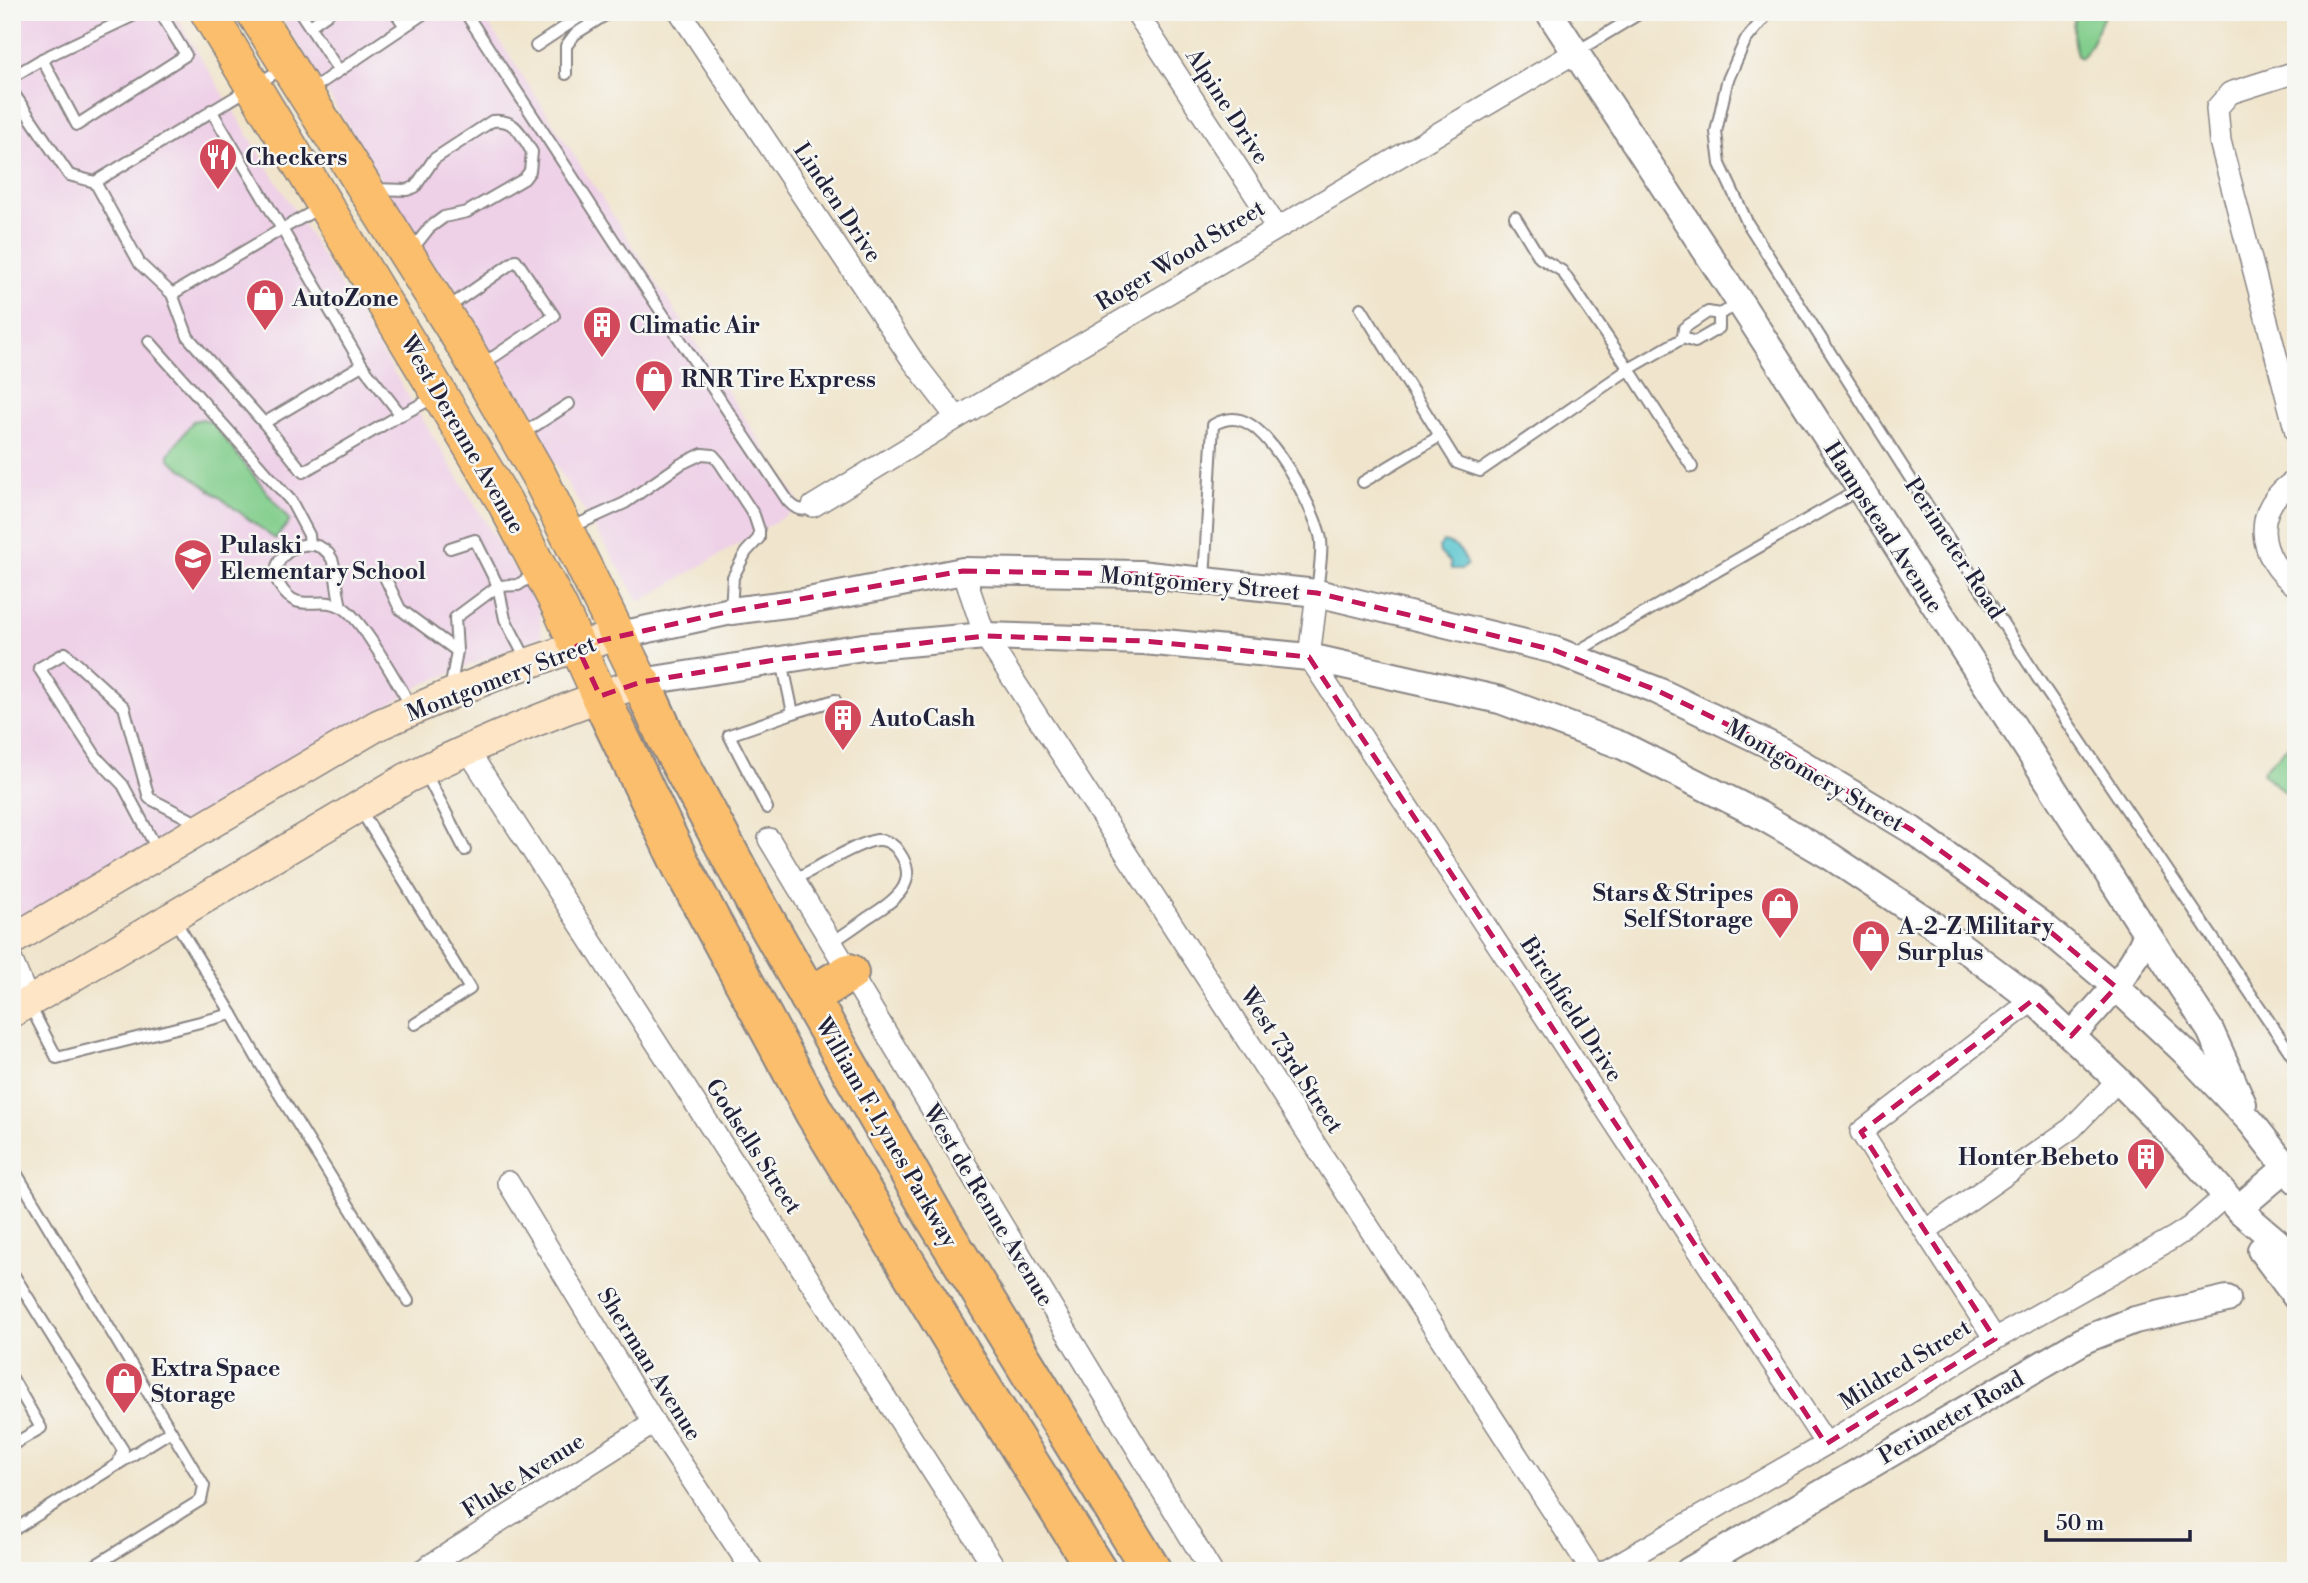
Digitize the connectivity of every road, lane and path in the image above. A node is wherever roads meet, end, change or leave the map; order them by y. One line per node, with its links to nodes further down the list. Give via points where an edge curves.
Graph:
1 (141, 12): 21 (lane)
2 (160, 12): 21 (lane, via 186,55 77,125)
3 (208, 12): 27 (highway, West Derenne Avenue)
4 (254, 12): 26 (highway, West Derenne Avenue)
5 (300, 12): 17 (lane)
6 (330, 12): 17 (lane)
7 (395, 12): 18 (lane)
8 (426, 12): 18 (lane)
9 (465, 12): 58 (lane, via 788,501 799,510)
10 (587, 12): 19 (lane)
11 (610, 12): 24 (lane, via 575,33 566,46)
12 (680, 12): 49 (street, Linden Drive, via 907,353)
13 (1136, 12): 34 (street, Alpine Drive)
14 (1549, 12): 20 (street, Hampstead Avenue)
15 (1642, 12): 20 (lane)
16 (1769, 12): 108 (lane, Perimeter Road, via 1740,51 1727,82 1716,132 1720,164 1748,224 2037,677)
17 (310, 26): 22 (lane)
18 (405, 26): 22 (lane)
19 (536, 46)
20 (1576, 52): 34 (street, Roger Wood Street); 39 (street, Hampstead Avenue)
21 (42, 59): 25 (lane)
22 (339, 71): 26 (lane)
23 (2296, 72): 51 (street, via 2230,93 2217,108 2220,141)
24 (566, 74)
25 (12, 77)
26 (295, 80): 27 (lane); 31 (highway, West Derenne Avenue)
27 (253, 85): 29 (lane); 32 (highway, West Derenne Avenue)
28 (12, 91): 30 (lane, via 69,175)
29 (211, 110): 30 (lane); 35 (lane)
30 (95, 182): 37 (lane, via 140,264)
31 (364, 189): 36 (highway, West Derenne Avenue); 36 (lane, via 415,187 433,159 492,121 511,123 532,152 524,179 467,212 444,217 429,228)
32 (325, 204): 35 (lane); 46 (highway, West Derenne Avenue)
33 (1515, 217): 45 (lane, via 1540,258 1562,271)
34 (1276, 228): 49 (street, Roger Wood Street)
35 (282, 229): 37 (lane); 44 (lane)
36 (408, 257): 40 (highway, West Derenne Avenue)
37 (172, 294): 50 (lane, via 188,337)
38 (1361, 308): 52 (lane)
39 (1730, 309): 41 (lane, via 1709,312 1684,328); 41 (lane, via 1719,328 1695,342); 57 (street, Hampstead Avenue)
40 (443, 312): 43 (highway, West Derenne Avenue); 43 (lane, via 516,260 554,316 495,356)
41 (1683, 338): 45 (lane)
42 (149, 341): 60 (lane, via 291,501)
43 (475, 364): 53 (highway, West Derenne Avenue)
44 (362, 365): 48 (lane); 50 (lane)
45 (1629, 369): 52 (lane, via 1480,471 1457,463); 54 (lane)
46 (441, 394): 48 (lane); 62 (highway, West Derenne Avenue)
47 (569, 404): 53 (lane)
48 (400, 415): 50 (lane, via 303,472)
49 (957, 418): 58 (street, Roger Wood Street)
50 (264, 423)
51 (2296, 432)
52 (1440, 436): 56 (lane)
53 (517, 437): 59 (highway, West Derenne Avenue)
54 (1692, 467)
55 (2296, 480): 67 (street, via 2272,502 2264,540 2281,575)
56 (1363, 482)
57 (1860, 489): 75 (lane); 97 (street, Hampstead Avenue)
58 (813, 506)
59 (565, 531): 70 (lane, via 625,503 681,464 702,454 713,456 754,515 759,530 759,538 733,577); 71 (highway, West Derenne Avenue)
60 (310, 545): 69 (lane, via 319,546 331,558); 69 (lane, via 302,543 288,550 278,564 277,581 287,598 303,604)
61 (450, 548): 66 (lane, via 475,540)
62 (540, 570): 66 (lane, via 518,585); 73 (highway, West Derenne Avenue)
63 (963, 572): 65 (street, Montgomery Street, via 1139,574); 70 (street, Montgomery Street); 72 (street, West 73rd Street)
64 (383, 573): 74 (lane, via 400,609)
65 (1204, 581): 68 (street, Montgomery Street); 68 (lane, via 1213,425 1224,419 1243,421 1277,450 1321,536)
66 (498, 586): 74 (lane, via 455,618); 78 (lane, via 505,619)
67 (2296, 586)
68 (1317, 593): 75 (street, Montgomery Street); 76 (street)
69 (341, 606): 83 (lane, via 358,620)
70 (731, 611): 71 (street, Montgomery Street)
71 (617, 636): 73 (main road, Montgomery Street); 79 (highway)
72 (985, 636): 76 (street, via 1144,640); 77 (street); 136 (street, West 73rd Street)
73 (577, 646): 78 (main road, Montgomery Street); 81 (highway)
74 (457, 651): 80 (lane)
75 (1568, 656): 101 (street, Montgomery Street, via 1656,690 1799,761 1912,830 2040,923)
76 (1309, 657): 103 (street, via 1500,700 1623,746 1830,856); 125 (street, Birchfield Drive)
77 (782, 659): 79 (street); 84 (lane)
78 (528, 663): 80 (main road, Montgomery Street)
79 (641, 682): 81 (main road); 102 (highway, William F. Lynes Parkway, via 665,736)
80 (449, 694): 83 (main road, Montgomery Street)
81 (600, 696): 85 (main road); 133 (highway, via 682,867 814,1112)
82 (835, 700): 84 (lane)
83 (413, 710): 91 (main road, Montgomery Street, via 378,725)
84 (793, 713): 90 (lane, via 729,735)
85 (467, 750): 86 (main road); 132 (street, Godsells Street)
86 (424, 770): 89 (main road); 93 (lane)
87 (149, 798): 88 (lane); 88 (lane, via 124,707 65,653 39,668); 91 (lane)
88 (134, 806): 94 (lane)
89 (359, 807): 96 (main road); 106 (lane, via 470,989)
90 (766, 808)
91 (205, 827): 94 (main road, Montgomery Street)
92 (769, 839): 95 (street, West de Renne Avenue)
93 (465, 850)
94 (159, 853): 98 (main road, Montgomery Street)
95 (793, 880): 99 (street, West de Renne Avenue); 99 (lane, via 879,839 898,849 908,866 906,885)
96 (172, 917): 104 (main road); 105 (lane)
97 (2147, 934): 101 (street); 110 (street, Hampstead Avenue, via 2210,1030)
98 (12, 940)
99 (840, 958): 102 (highway); 135 (street, West de Renne Avenue)
100 (12, 961): 104 (street)
101 (2116, 987): 107 (street); 110 (street, Montgomery Street)
102 (809, 997): 134 (highway, William F. Lynes Parkway, via 934,1216)
103 (2033, 1000): 107 (street); 115 (street, via 1861,1132)
104 (20, 1007): 105 (lane, via 57,1058)
105 (232, 1014): 120 (lane)
106 (415, 1024)
107 (2071, 1037): 109 (street)
108 (2296, 1061)
109 (2118, 1080): 114 (street); 115 (street, via 2072,1128)
110 (2251, 1122): 112 (street, Montgomery Street)
111 (12, 1166): 124 (lane)
112 (2291, 1174): 114 (street)
113 (508, 1182): 123 (street, Sherman Avenue)
114 (2232, 1202): 116 (street, via 2277,1241); 118 (street); 121 (street, Mildred Street)
115 (1925, 1231): 121 (street)
116 (2296, 1266)
117 (12, 1272): 127 (lane, via 122,1450)
118 (2296, 1297)
119 (2227, 1299): 138 (street, Perimeter Road, via 2135,1320 2086,1339)
120 (408, 1301)
121 (1995, 1339): 125 (street, Mildred Street)
122 (12, 1378): 126 (lane, via 41,1428)
123 (654, 1423): 130 (street, Fluke Avenue); 131 (street, Sherman Avenue)
124 (171, 1431): 127 (lane); 129 (lane, via 204,1486 201,1500)
125 (1826, 1444): 137 (street, Mildred Street)
126 (12, 1445)
127 (118, 1464): 128 (lane)
128 (12, 1531)
129 (86, 1571)
130 (421, 1571)
131 (753, 1571)
132 (997, 1571)
133 (1097, 1571)
134 (1152, 1571)
135 (1211, 1571)
136 (1592, 1571)
137 (1606, 1571)
138 (1689, 1571)

